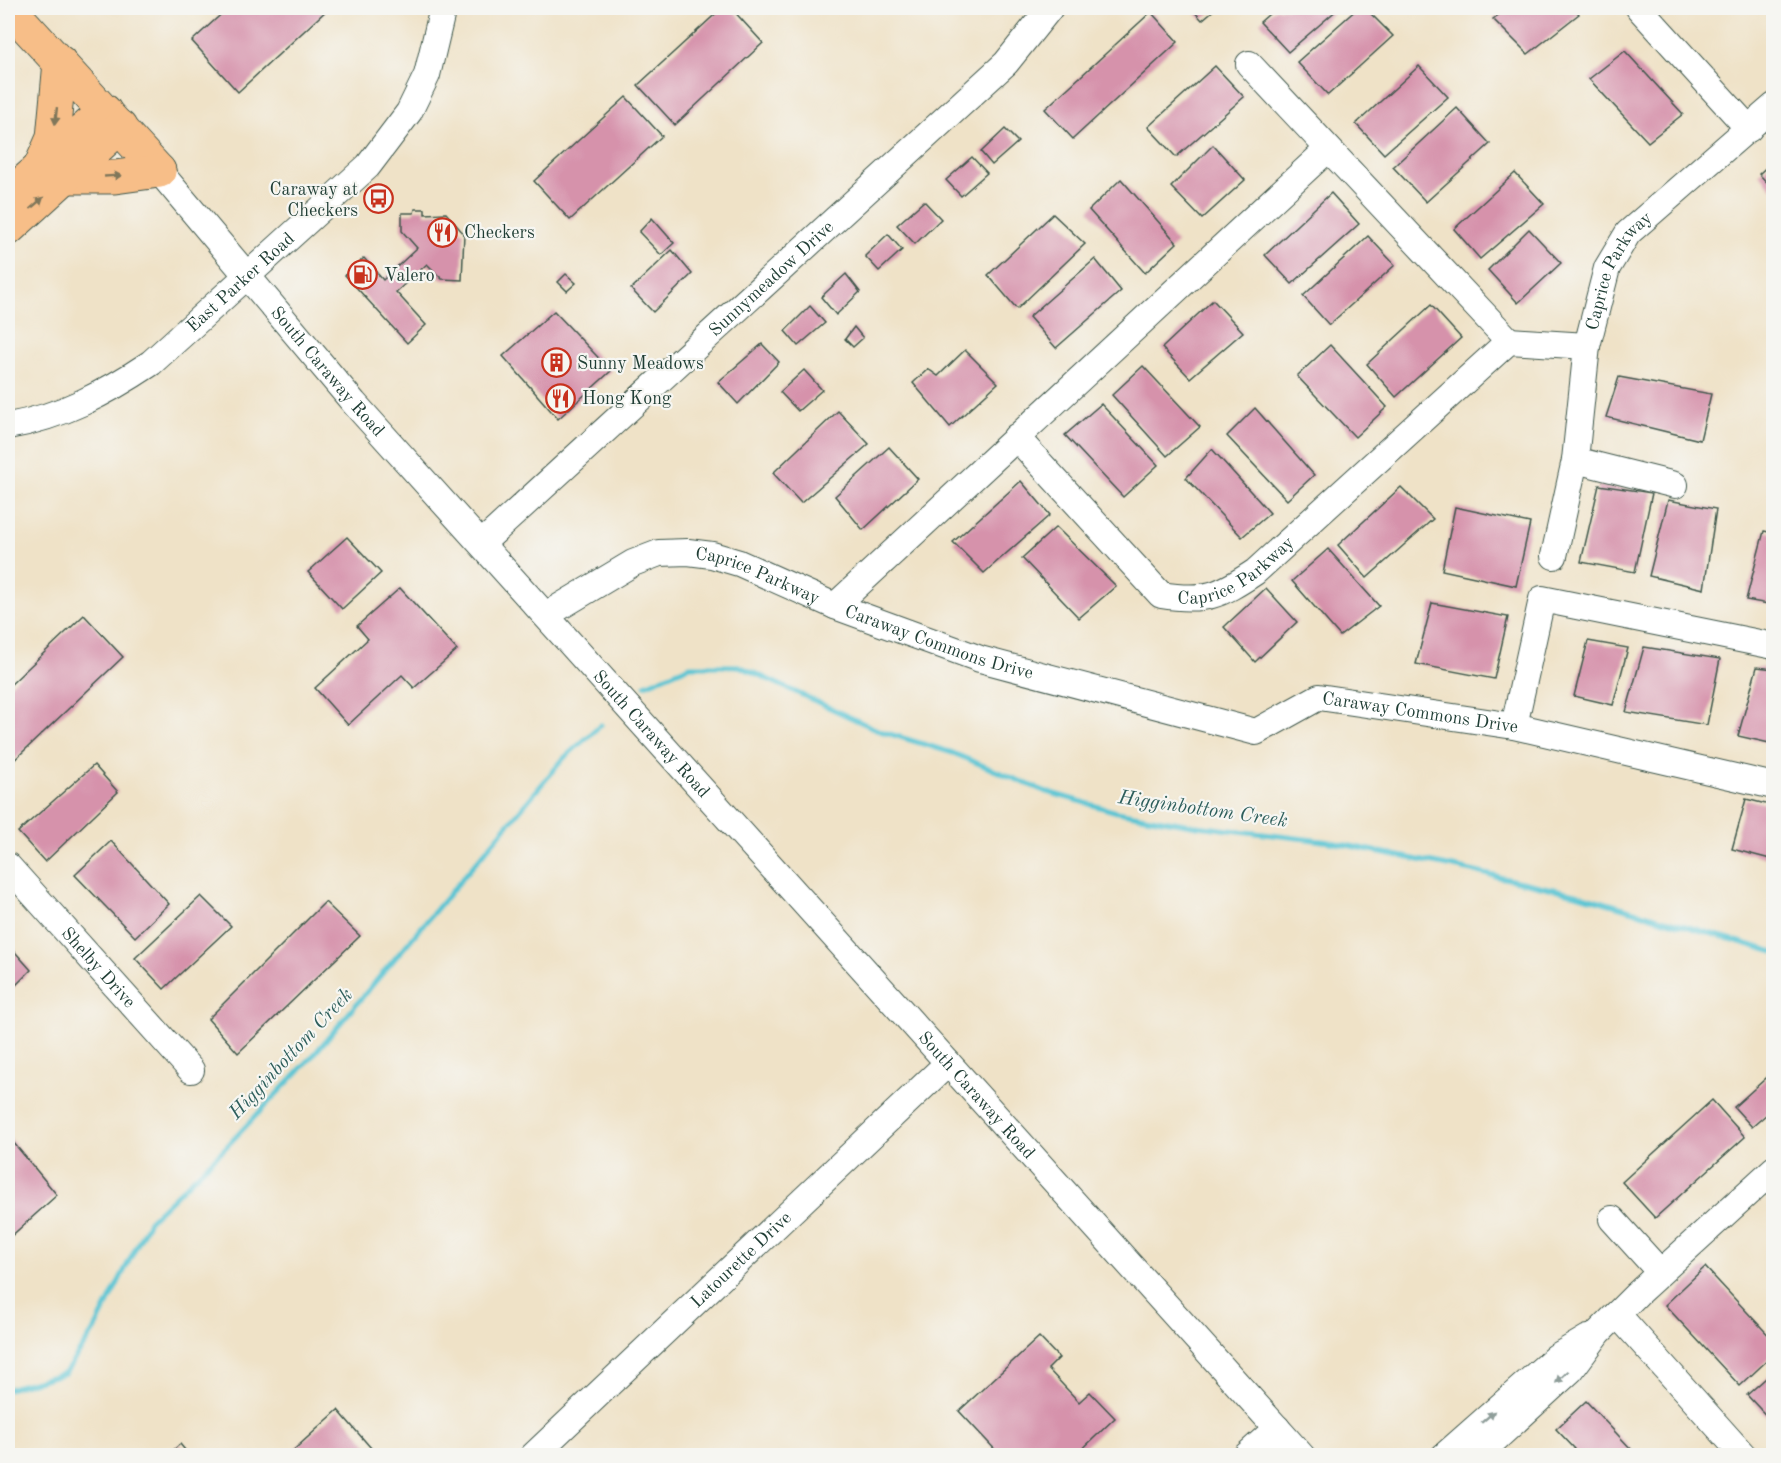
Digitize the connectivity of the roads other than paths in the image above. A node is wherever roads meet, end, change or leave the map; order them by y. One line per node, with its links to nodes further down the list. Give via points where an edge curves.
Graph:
1 (9, 8): 5 (main road, South Caraway Road)
2 (443, 8): 15 (street, East Parker Road, via 427,75 409,112 368,166)
3 (1050, 8): 22 (street, Sunnymeadow Drive, via 1006,63)
4 (1639, 8): 9 (street)
5 (60, 62): 8 (main road, South Caraway Road); 12 (main road, one-way to 12)
6 (1249, 64): 10 (street)
7 (1773, 106): 9 (street, Caprice Parkway)
8 (112, 119): 11 (main road, South Caraway Road); 12 (main road)
9 (1749, 129): 17 (street, Caprice Parkway, via 1628,233 1607,268)
10 (1328, 149): 16 (street); 19 (street)
11 (159, 171): 12 (main road, one-way to 11, via 115,177); 15 (street, South Caraway Road)
12 (54, 172): 13 (main road); 14 (main road, one-way to 12)
13 (8, 196)
14 (8, 229)
15 (246, 276): 18 (street, East Parker Road, via 151,363 114,388 43,420); 22 (street, South Caraway Road, via 354,403)
16 (1509, 341): 17 (street, Caprice Parkway); 19 (street, Caprice Parkway, via 1255,572 1221,594 1187,600 1161,595)
17 (1587, 346): 20 (street)
18 (8, 426)
19 (1016, 437): 24 (street, Caprice Parkway)
20 (1575, 460): 21 (street); 23 (street)
21 (1675, 485)
22 (482, 543): 25 (street, South Caraway Road)
23 (1554, 556)
24 (835, 606): 25 (street, Caprice Parkway, via 739,563 672,551 633,563); 27 (street, Caraway Commons Drive, via 980,659 1256,732 1319,697)
25 (546, 615): 30 (street, South Caraway Road)
26 (1773, 646): 27 (street, via 1542,599)
27 (1514, 726): 28 (street, Caraway Commons Drive)
28 (1773, 786)
29 (8, 866): 31 (street, Shelby Drive)
30 (948, 1063): 37 (street, South Caraway Road); 38 (street, Latourette Drive)
31 (191, 1070)
32 (1773, 1169): 34 (street)
33 (1612, 1219): 34 (street)
34 (1660, 1272): 35 (street)
35 (1617, 1314): 36 (street); 43 (street)
36 (1599, 1332): 41 (street, one-way to 36, via 1556,1357); 42 (street, one-way to 42, via 1570,1370)
37 (1277, 1428): 39 (street); 40 (street, South Caraway Road)
38 (532, 1455)
39 (1246, 1455)
40 (1302, 1455)
41 (1444, 1455)
42 (1477, 1455)
43 (1744, 1455)

